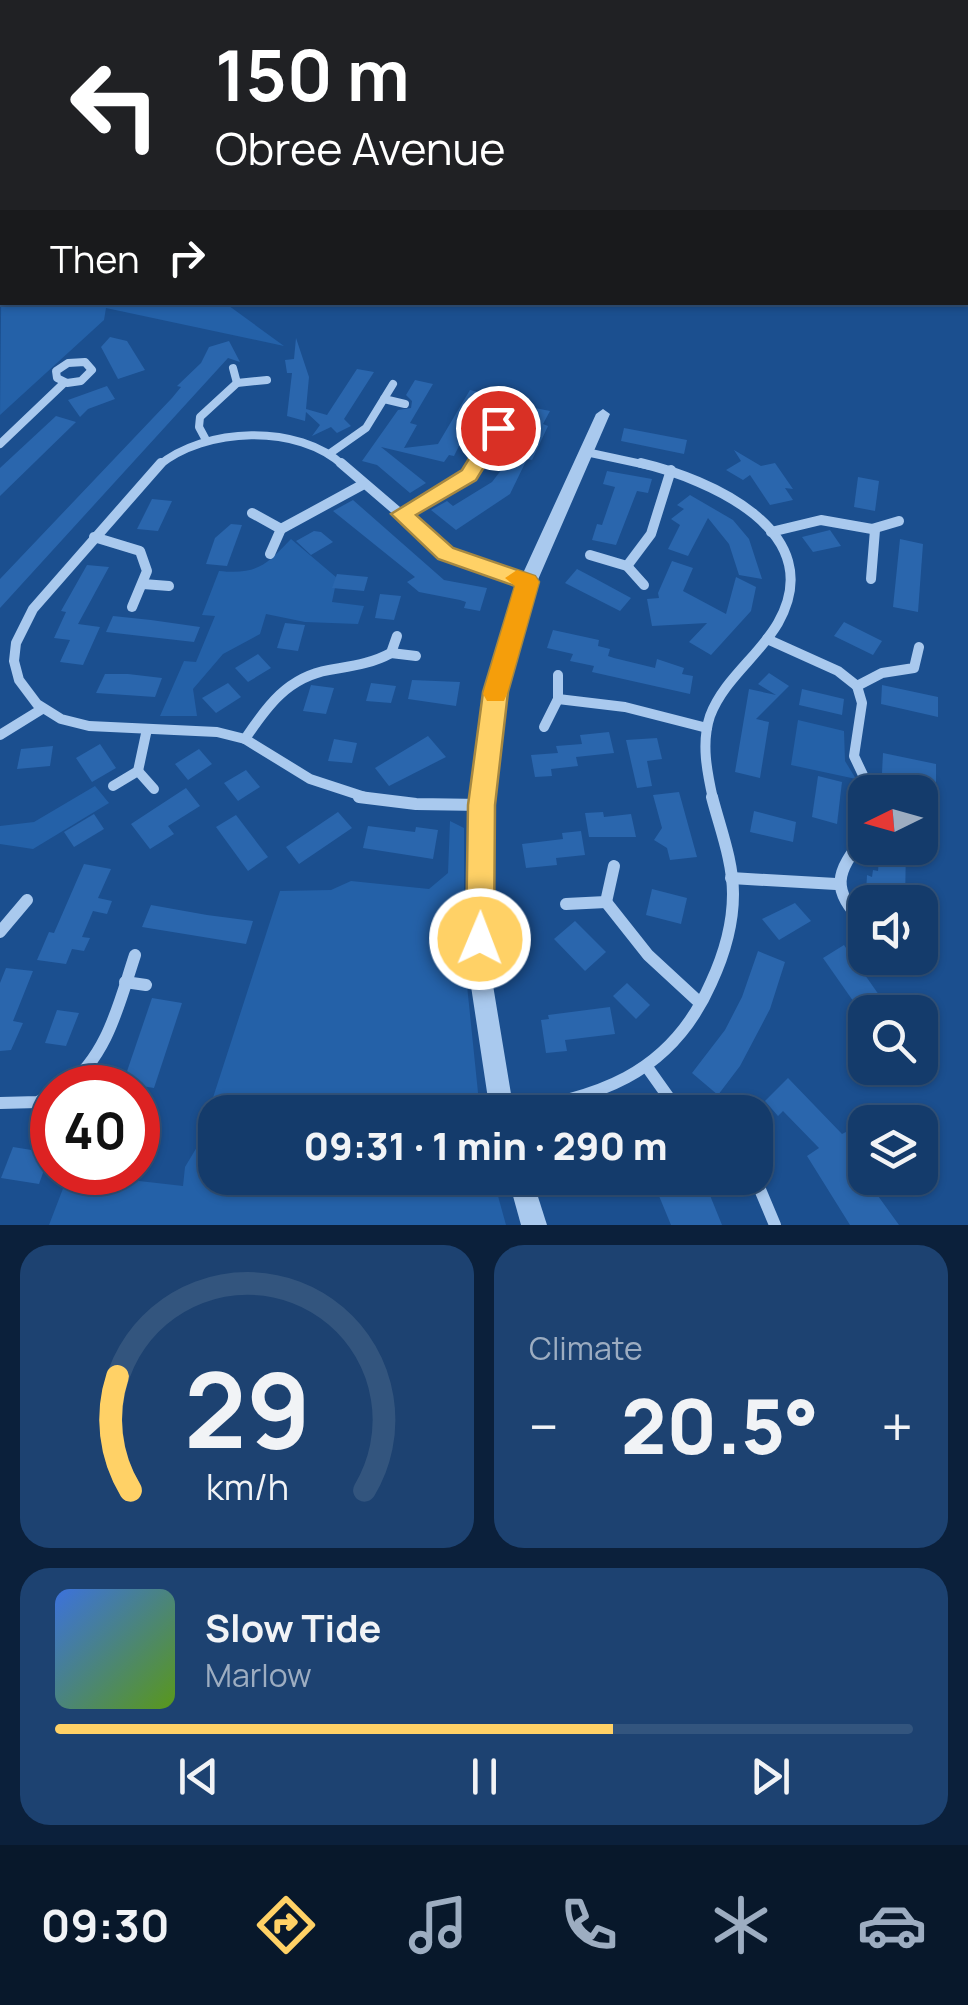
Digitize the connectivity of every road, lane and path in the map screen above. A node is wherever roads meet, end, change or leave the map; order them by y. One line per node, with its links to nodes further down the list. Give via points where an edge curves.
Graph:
1 (233, 368): 4 (street)
2 (267, 380): 4 (street)
3 (64, 382): 13 (street)
4 (237, 383): 12 (street, via 200,416)
5 (393, 384): 6 (street)
6 (384, 399): 7 (street); 15 (street, via 366,428)
7 (405, 404)
8 (508, 410): 10 (street)
9 (604, 414): 14 (street)
10 (498, 428): 11 (street); 19 (street, via 469,475)
11 (524, 434)
12 (206, 440): 15 (street, via 282,438); 24 (street, via 160,464)
13 (0, 444)
14 (586, 452): 16 (street); 29 (street)
15 (329, 454): 17 (street)
16 (671, 470): 23 (street, via 749,507); 27 (street, via 643,553)
17 (362, 485): 19 (street); 21 (street)
18 (252, 513): 21 (street)
19 (402, 514): 29 (street, via 446,554)
20 (899, 521): 22 (street)
21 (281, 529): 25 (street)
22 (874, 530): 23 (street, via 826,520); 28 (street)
23 (771, 532): 35 (street, via 790,574 790,593)
24 (94, 537): 30 (street, via 140,551); 42 (street, via 19,631 15,671)
25 (270, 554)
26 (590, 555): 27 (street)
27 (626, 566): 32 (street)
28 (871, 579)
29 (528, 582): 52 (street, via 496,692)
30 (143, 584): 31 (street); 33 (street)
31 (168, 586)
32 (644, 586)
33 (132, 607)
34 (397, 636): 37 (street)
35 (766, 639): 40 (street); 44 (street, via 722,690)
36 (919, 647): 40 (street, via 914,668)
37 (391, 653): 38 (street); 47 (street, via 359,668 296,681)
38 (416, 656)
39 (558, 676): 41 (street)
40 (858, 686): 49 (street, via 864,708 853,751)
41 (558, 699): 43 (street); 44 (street)
42 (42, 710): 45 (street, via 68,722); 46 (street)
43 (544, 727)
44 (707, 728): 55 (street, via 706,767)
45 (146, 729): 47 (street); 48 (street)
46 (0, 735)
47 (245, 739): 52 (street, via 348,796)
48 (138, 771): 50 (street); 51 (street)
49 (862, 775)
50 (113, 786)
51 (154, 789)
52 (482, 805): 68 (street, via 480,972)
53 (848, 857): 56 (street)
54 (614, 866): 58 (street)
55 (732, 878): 56 (street); 65 (street, via 728,938)
56 (836, 884): 60 (street)
57 (27, 900): 61 (street)
58 (606, 902): 59 (street); 65 (street, via 648,955)
59 (566, 904)
60 (848, 907)
61 (0, 932)
62 (135, 954): 63 (street)
63 (125, 982): 64 (street); 66 (street)
64 (146, 985)
65 (700, 1003): 67 (street)
66 (89, 1065)
67 (647, 1068): 69 (street); 70 (street)
68 (499, 1095)
69 (579, 1095)
70 (667, 1095)
71 (30, 1101): 72 (street)
72 (0, 1102)
73 (525, 1195): 75 (street)
74 (762, 1195): 76 (street)
75 (534, 1225)
76 (775, 1225)

